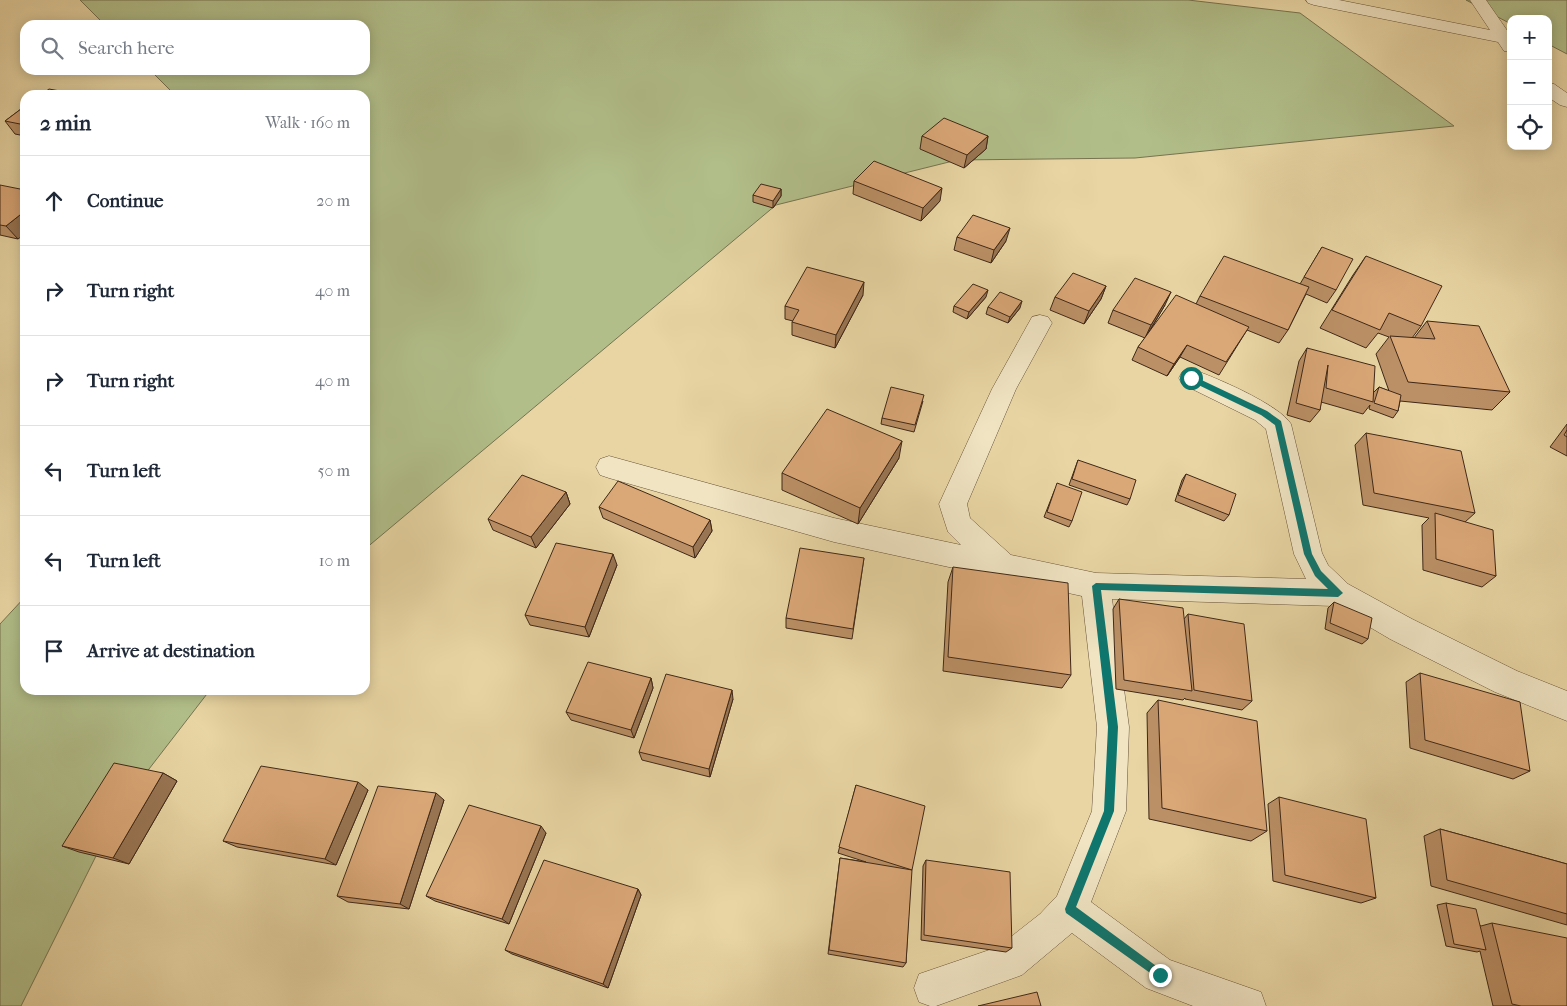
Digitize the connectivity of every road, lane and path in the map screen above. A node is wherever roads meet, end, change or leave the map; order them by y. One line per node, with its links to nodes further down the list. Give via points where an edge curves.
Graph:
1 (1314, 0): 3 (street)
2 (1478, 0): 3 (street)
3 (1507, 43)
4 (1552, 91): 5 (street)
5 (1567, 102)
6 (1040, 323): 9 (street, via 1004,389 953,504 958,524)
7 (1191, 378): 11 (street, via 1264,413 1278,424 1308,554 1318,574)
8 (609, 467): 9 (street, via 834,530)
9 (1006, 568): 10 (street)
10 (1096, 586): 11 (street); 13 (street, via 1113,727 1109,811)
11 (1338, 593): 12 (street, via 1506,682)
12 (1567, 706)
13 (1070, 909): 14 (street, via 1009,962); 15 (street, via 1160,975)
14 (933, 988)
15 (1247, 1006)

